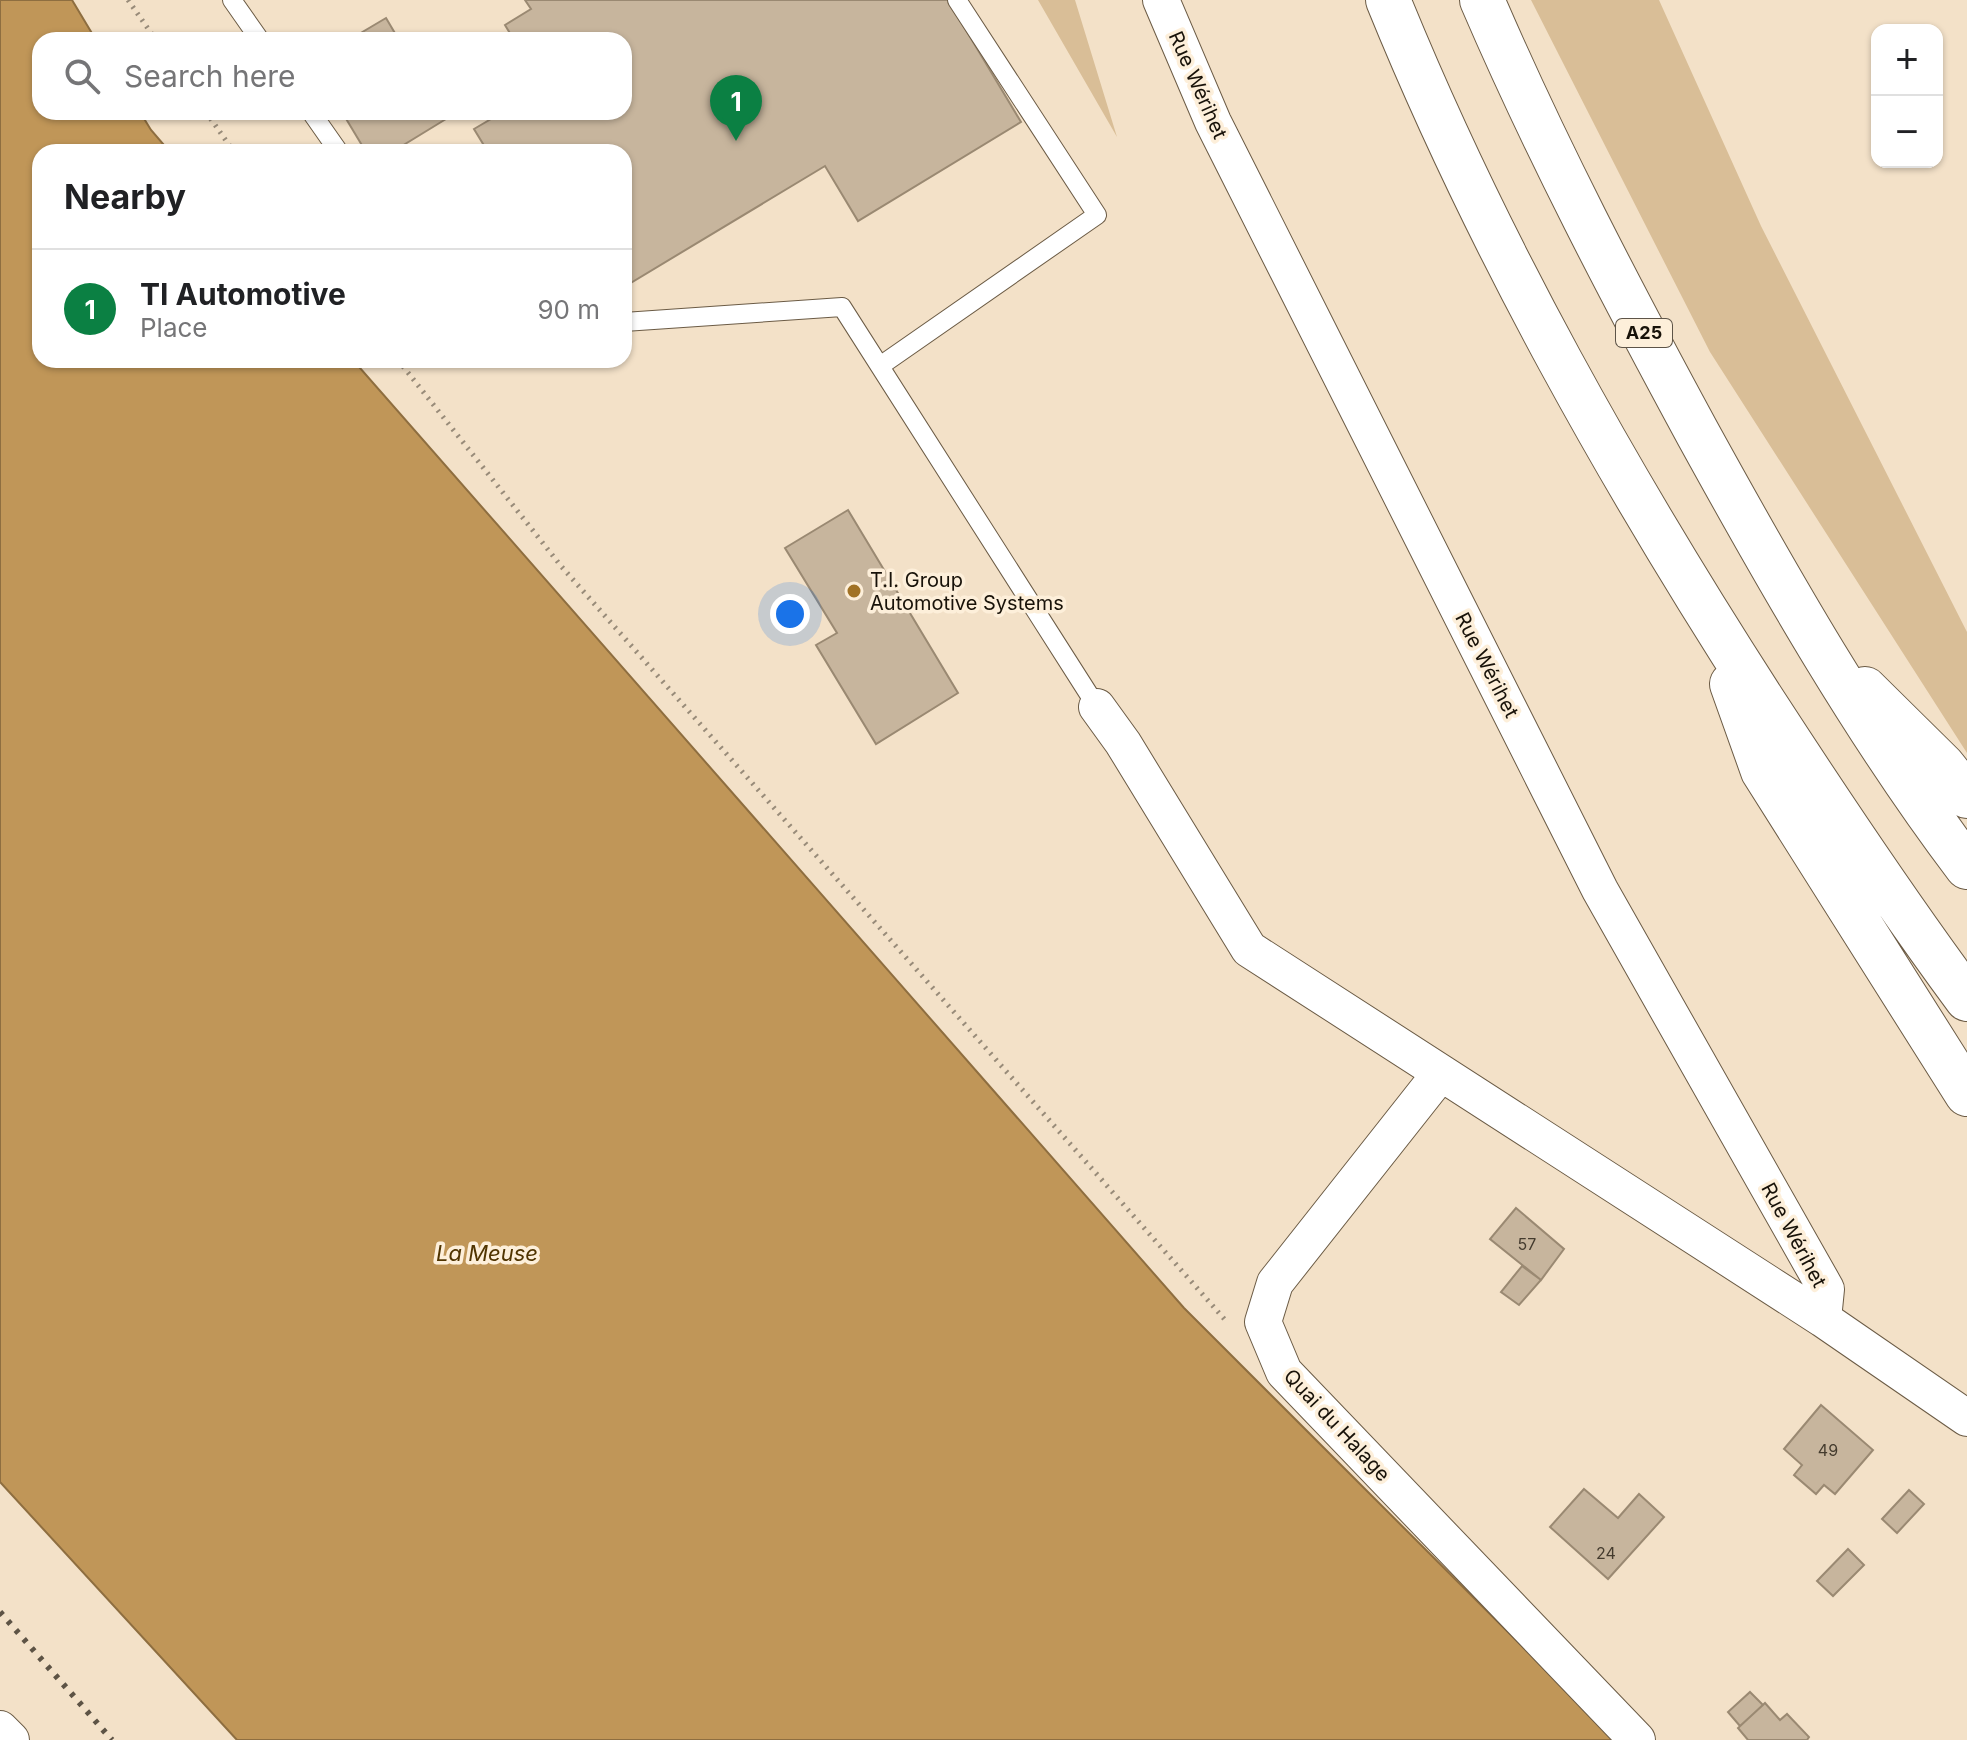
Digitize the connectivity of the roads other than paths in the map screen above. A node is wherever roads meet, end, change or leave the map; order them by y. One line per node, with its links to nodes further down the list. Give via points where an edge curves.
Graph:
1 (232, 0): 6 (lane)
2 (957, 0): 10 (lane, via 1097,215)
3 (1161, 0): 19 (street, Rue Wérihet, via 1220,136 1600,890 1826,1289)
4 (1388, 0): 11 (highway, via 1534,310)
5 (1482, 0): 12 (highway, A25, via 1519,86 1630,307 1752,532)
6 (254, 32)
7 (317, 120): 8 (lane)
8 (333, 144)
9 (632, 321): 10 (lane, via 842,307)
10 (880, 366): 13 (lane)
11 (1709, 617): 16 (highway, via 1832,807); 18 (highway, via 1763,771)
12 (1827, 656): 14 (highway, A25, via 1882,704); 15 (highway, A25, via 1888,756)
13 (1097, 707): 17 (street, Rue Wérihet, via 1249,949)
14 (1967, 796)
15 (1967, 867)
16 (1967, 999)
17 (1440, 1074): 19 (street, Rue Wérihet); 23 (street, Quai du Halage, via 1275,1283 1263,1322 1284,1372)
18 (1967, 1094)
19 (1823, 1319): 20 (street, Rue Wérihet)
20 (1967, 1418)
21 (0, 1729): 22 (street)
22 (11, 1740)
23 (1637, 1740)

